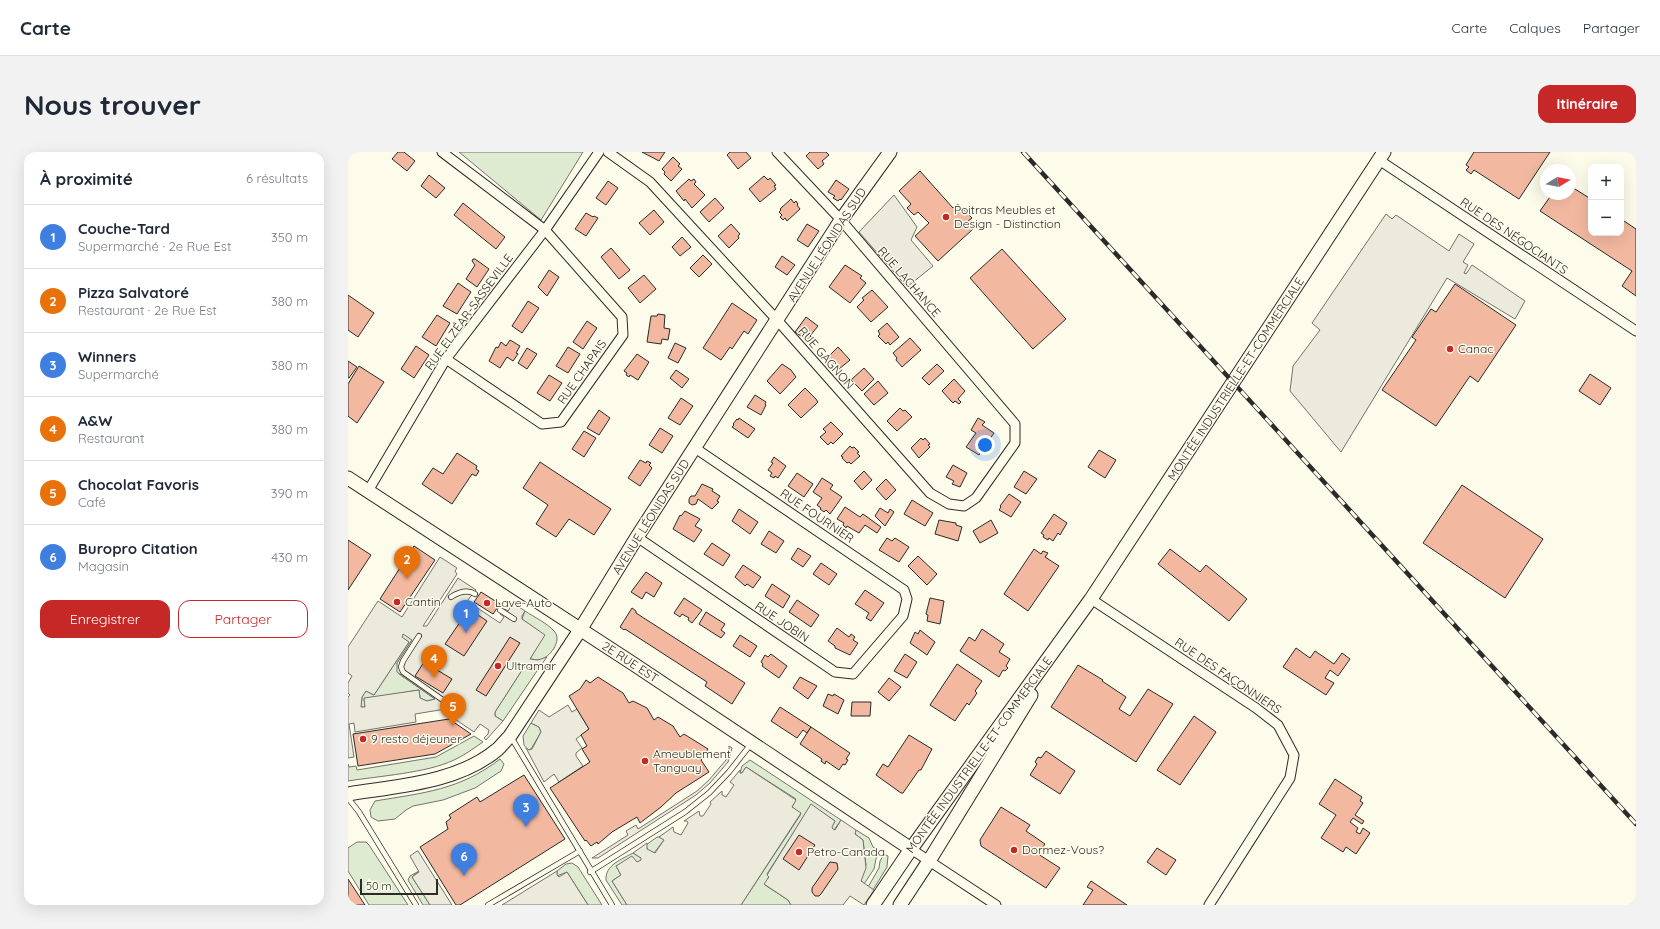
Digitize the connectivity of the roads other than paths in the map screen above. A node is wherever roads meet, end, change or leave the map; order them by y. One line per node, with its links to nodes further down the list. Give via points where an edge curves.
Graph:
1 (442, 152): 8 (street, RUE CHAPAIS)
2 (598, 152): 8 (street, RUE ELZÉAR-SASSEVILLE)
3 (608, 152): 9 (street, RUE GAGNON, via 650,182)
4 (777, 152): 7 (street, RUE LACHANCE)
5 (890, 152): 7 (street, AVENUE LÉONIDAS SUD)
6 (1381, 156): 10 (street, RUE DES NÉGOCIANTS); 19 (street, MONTÉE INDUSTRIELLE-ET-COMMERCIALE)
7 (841, 220): 9 (street, AVENUE LÉONIDAS SUD); 12 (street, RUE LACHANCE, via 1015,424)
8 (545, 230): 11 (street, RUE ELZÉAR-SASSEVILLE); 11 (street, RUE CHAPAIS, via 622,317 623,334 574,406 561,422 542,424)
9 (778, 320): 12 (street, RUE GAGNON, via 930,493 949,504 964,506 976,498 1015,443); 13 (street, AVENUE LÉONIDAS SUD)
10 (1636, 331)
11 (446, 359): 15 (street, RUE ELZÉAR-SASSEVILLE)
12 (1016, 432)
13 (694, 448): 16 (street, AVENUE LÉONIDAS SUD); 21 (street, RUE FOURNIER, via 904,590 907,599)
14 (348, 478): 15 (street, 2E RUE EST)
15 (368, 491): 23 (street, 2E RUE EST)
16 (637, 537): 21 (street, RUE JOBIN, via 835,672 853,674); 23 (street, AVENUE LÉONIDAS SUD)
17 (475, 594): 18 (lane, via 459,592)
18 (451, 597)
19 (1089, 602): 30 (street, MONTÉE INDUSTRIELLE-ET-COMMERCIALE); 32 (street, MONTÉE INDUSTRIELLE-ET-COMMERCIALE); 40 (street, RUE DES FAÇONNIERS, via 1261,712 1278,725 1294,755 1290,778)
20 (500, 610): 22 (lane)
21 (903, 616)
22 (514, 619)
23 (580, 630): 26 (street, AVENUE LÉONIDAS SUD); 27 (street, 2E RUE EST)
24 (419, 636): 25 (lane, via 403,661 403,672)
25 (447, 703)
26 (510, 736): 28 (street, AVENUE LÉONIDAS SUD, via 498,749 479,762 445,777); 31 (lane)
27 (752, 742): 30 (street, 2E RUE EST); 33 (lane, via 729,772 703,798)
28 (348, 794)
29 (348, 798): 34 (lane)
30 (911, 849): 32 (street); 37 (street, MONTÉE INDUSTRIELLE-ET-COMMERCIALE)
31 (580, 851): 33 (lane); 35 (lane)
32 (930, 861): 38 (street, MONTÉE INDUSTRIELLE-ET-COMMERCIALE); 39 (street)
33 (590, 872): 36 (lane)
34 (416, 905)
35 (488, 905)
36 (612, 905)
37 (873, 905)
38 (900, 905)
39 (996, 905)
40 (1209, 905)

